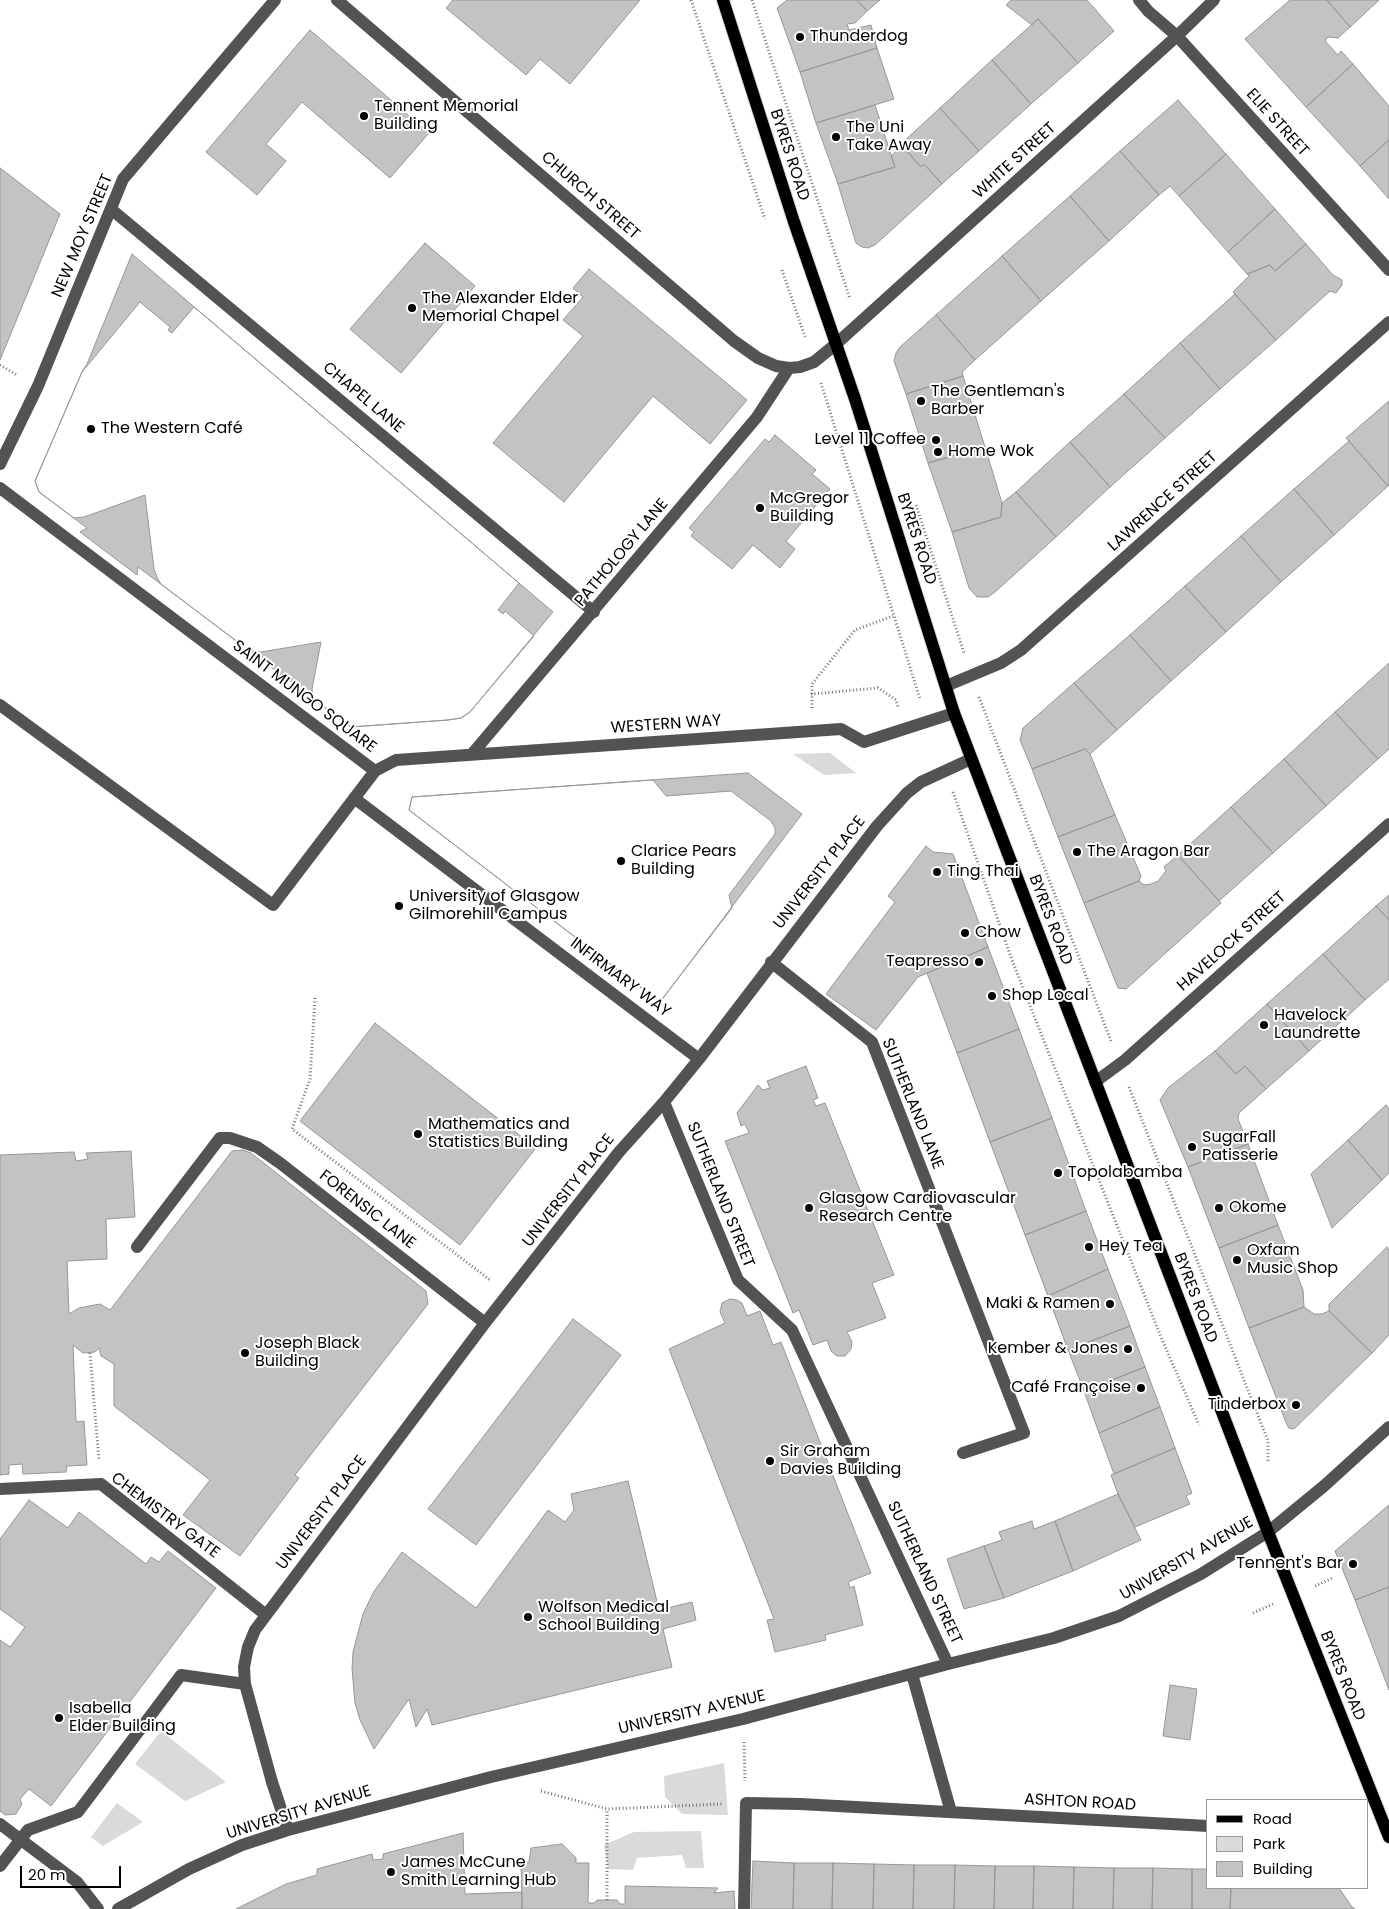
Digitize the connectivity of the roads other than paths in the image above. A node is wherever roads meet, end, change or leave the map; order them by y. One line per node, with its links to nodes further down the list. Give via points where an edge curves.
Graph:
1 (275, 0): 7 (street, NEW MOY STREET, via 123,179)
2 (337, 0): 11 (street, CHURCH STREET, via 734,342 758,358)
3 (723, 0): 10 (main road, BYRES ROAD)
4 (1138, 0): 6 (street, ELIE STREET)
5 (1214, 0): 6 (street, WHITE STREET)
6 (1177, 36): 8 (street, ELIE STREET); 10 (street, WHITE STREET)
7 (111, 209): 12 (street, NEW MOY STREET, via 38,386); 14 (street, CHAPEL LANE)
8 (1389, 270)
9 (1389, 322): 15 (street, LAWRENCE STREET, via 1020,650 1001,663)
10 (836, 344): 11 (street, CHURCH STREET, via 814,362); 15 (main road, BYRES ROAD)
11 (789, 368): 14 (street, PATHOLOGY LANE, via 757,417)
12 (0, 464)
13 (0, 488): 20 (street, SAINT MUNGO SQUARE)
14 (594, 612): 18 (street, PATHOLOGY LANE)
15 (946, 686): 17 (main road, BYRES ROAD)
16 (0, 705): 21 (street, SAINT MUNGO SQUARE, via 273,905)
17 (954, 713): 18 (street, WESTERN WAY, via 864,742 841,729); 19 (main road, BYRES ROAD)
18 (472, 754): 20 (street, WESTERN WAY, via 396,760)
19 (972, 759): 23 (street, UNIVERSITY PLACE, via 928,779 907,793 877,826); 25 (main road, BYRES ROAD)
20 (375, 771): 21 (street, SAINT MUNGO SQUARE)
21 (354, 798): 24 (street, INFIRMARY WAY)
22 (1389, 824): 25 (street, HAVELOCK STREET, via 1120,1064)
23 (772, 962): 24 (street, UNIVERSITY PLACE); 30 (street, SUTHERLAND LANE, via 872,1042 1024,1433)
24 (699, 1058): 26 (street, UNIVERSITY PLACE)
25 (1095, 1082): 32 (main road, BYRES ROAD)
26 (664, 1102): 28 (street, UNIVERSITY PLACE, via 619,1152); 34 (street, SUTHERLAND STREET, via 738,1280 792,1330)
27 (136, 1247): 28 (street, FORENSIC LANE, via 220,1138 230,1138 257,1147)
28 (486, 1323): 33 (street, UNIVERSITY PLACE)
29 (1389, 1427): 32 (street, UNIVERSITY AVENUE)
30 (963, 1453)
31 (0, 1489): 33 (street, CHEMISTRY GATE, via 101,1484)
32 (1268, 1532): 34 (street, UNIVERSITY AVENUE, via 1181,1585 1119,1616 1054,1638); 41 (main road, BYRES ROAD)
33 (266, 1615): 36 (street, UNIVERSITY PLACE, via 248,1647)
34 (948, 1664): 35 (street, UNIVERSITY AVENUE)
35 (912, 1674): 37 (street); 40 (street, UNIVERSITY AVENUE, via 743,1719 491,1777)
36 (245, 1684): 40 (street, UNIVERSITY PLACE); 42 (street, via 181,1675 78,1812 28,1830)
37 (950, 1812): 39 (street, ASHTON ROAD); 46 (street, ASHTON ROAD, via 746,1803)
38 (0, 1824): 42 (street)
39 (1206, 1826)
40 (288, 1830): 45 (street, UNIVERSITY AVENUE, via 242,1845 189,1869)
41 (1389, 1837)
42 (21, 1839): 43 (street); 44 (street, via 77,1882)
43 (0, 1866)
44 (98, 1909)
45 (118, 1909)
46 (744, 1909)

